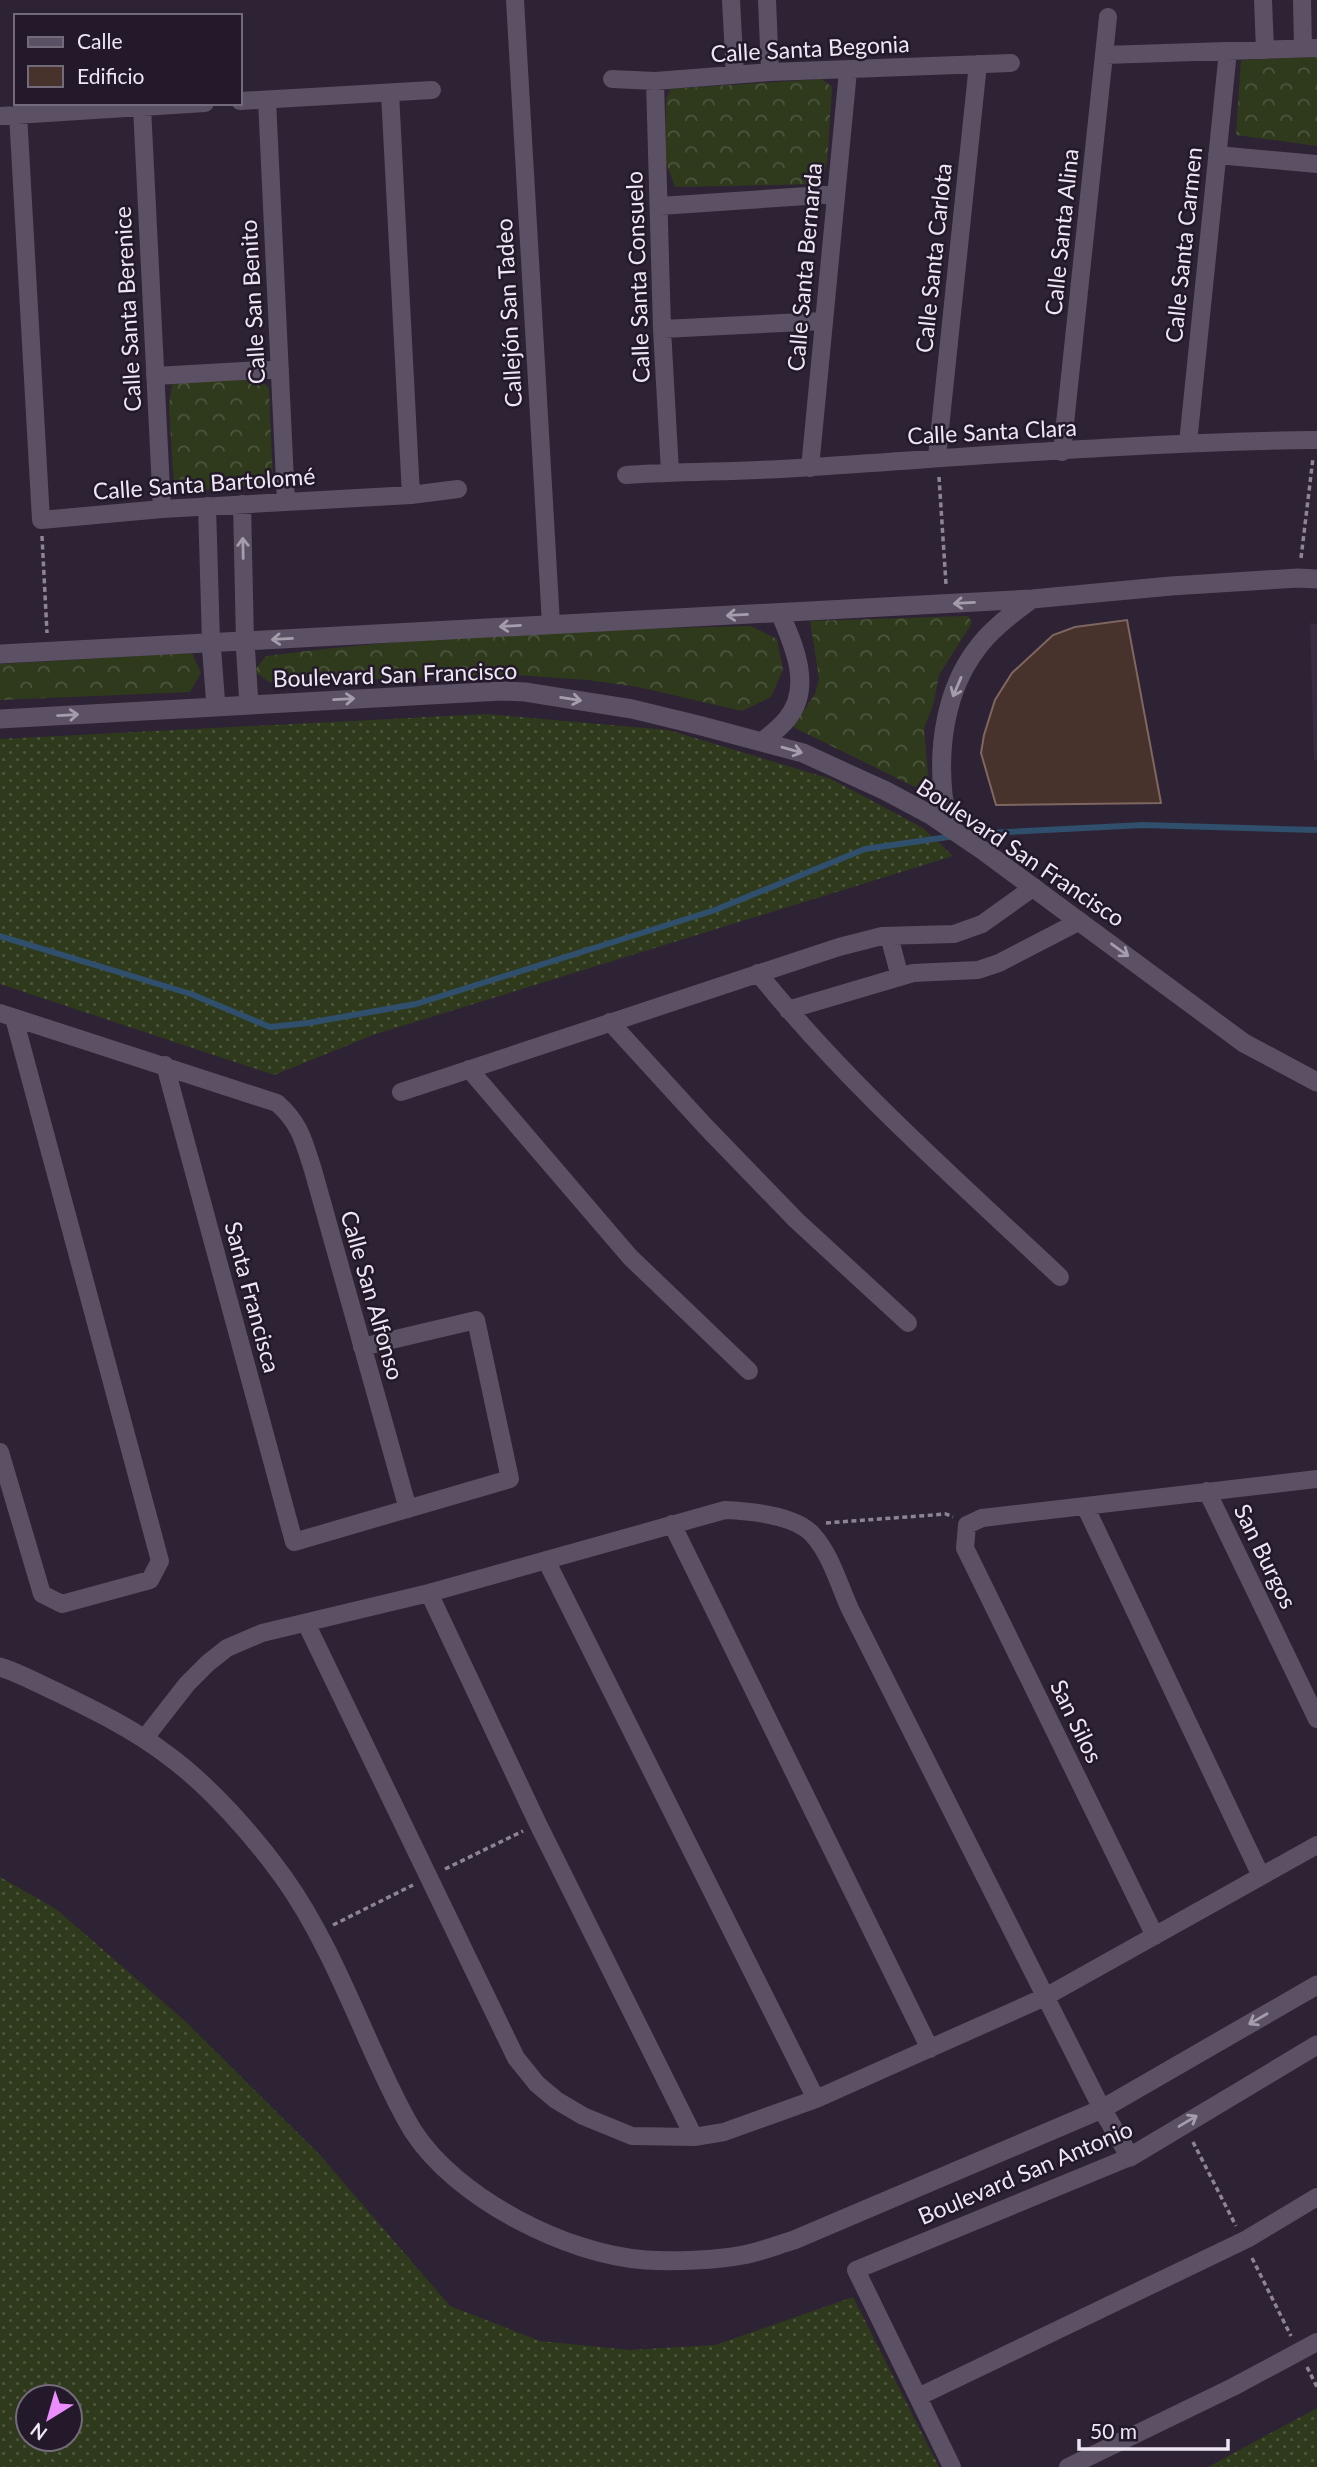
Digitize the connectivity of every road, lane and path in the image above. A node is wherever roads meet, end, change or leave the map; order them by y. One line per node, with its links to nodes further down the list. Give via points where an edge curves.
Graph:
1 (515, 0): 51 (street, Callejón San Tadeo)
2 (731, 0): 15 (street)
3 (767, 0): 14 (street)
4 (1263, 0): 8 (street)
5 (1302, 0): 7 (street)
6 (1108, 16): 10 (street, Calle Santa Alina)
7 (1310, 48): 8 (street)
8 (1265, 50): 9 (street)
9 (1228, 51): 10 (street); 25 (street, Calle Santa Carmen)
10 (1104, 55): 35 (street, Calle Santa Alina)
11 (1011, 63): 12 (street, Calle Santa Begonia)
12 (978, 64): 13 (street, Calle Santa Begonia); 36 (street, Calle Santa Carlota)
13 (848, 71): 14 (street, Calle Santa Begonia); 27 (street, Calle Santa Bernarda)
14 (770, 72): 15 (street, Calle Santa Begonia)
15 (735, 75): 17 (street, Calle Santa Begonia)
16 (612, 79): 17 (street, Calle Santa Begonia)
17 (655, 81): 28 (street, Calle Santa Consuelo)
18 (432, 90): 19 (street)
19 (390, 93): 20 (street); 41 (street)
20 (267, 100): 21 (street); 31 (street, Calle San Benito)
21 (242, 101)
22 (174, 105): 23 (street)
23 (142, 107): 24 (street); 32 (street, Calle Santa Berenice)
24 (9, 115): 46 (street)
25 (1217, 155): 26 (street); 34 (street, Calle Santa Carmen)
26 (1317, 164)
27 (836, 194): 28 (street); 29 (street, Calle Santa Bernarda)
28 (660, 206): 30 (street, Calle Santa Consuelo)
29 (824, 321): 30 (street); 37 (street, Calle Santa Bernarda)
30 (662, 329): 38 (street, Calle Santa Consuelo)
31 (280, 369): 32 (street); 42 (street, Calle San Benito)
32 (155, 376): 45 (street, Calle Santa Berenice)
33 (1317, 436): 34 (street, Calle Santa Clara); 47 (path)
34 (1188, 443): 35 (street, Calle Santa Clara)
35 (1062, 452): 36 (street, Calle Santa Clara)
36 (937, 457): 37 (street, Calle Santa Clara); 49 (path)
37 (810, 468): 38 (street, Calle Santa Clara)
38 (670, 472): 39 (street, Calle Santa Clara)
39 (626, 475)
40 (458, 489): 41 (street, Calle Santa Bartolomé)
41 (411, 495): 42 (street, Calle Santa Bartolomé)
42 (286, 502): 43 (street, Calle Santa Bartolomé)
43 (242, 504): 44 (street, Calle Santa Bartolomé); 52 (street, one-way to 43)
44 (207, 506): 45 (street, Calle Santa Bartolomé); 53 (street)
45 (162, 509): 46 (street, Calle Santa Bartolomé)
46 (41, 520): 54 (path)
47 (1308, 578): 48 (street, Boulevard San Francisco)
48 (1032, 599): 49 (street, Boulevard San Francisco, one-way to 49); 60 (street, one-way to 60, via 1000,623 976,650 956,687 945,721 942,757 943,796)
49 (947, 604): 50 (street, Boulevard San Francisco)
50 (780, 613): 51 (street, Boulevard San Francisco, one-way to 51); 59 (street, via 798,657 798,699 787,719)
51 (551, 624): 52 (street, Boulevard San Francisco, one-way to 52)
52 (245, 641): 53 (street, Boulevard San Francisco); 56 (street)
53 (211, 642): 54 (street, Boulevard San Francisco); 57 (street)
54 (48, 651): 55 (street, Boulevard San Francisco)
55 (0, 654)
56 (249, 705): 57 (street, Boulevard San Francisco); 59 (street, Boulevard San Francisco, one-way to 59, via 525,692 632,709)
57 (216, 706): 58 (street, Boulevard San Francisco, one-way to 57)
58 (0, 719)
59 (762, 742): 60 (street, Boulevard San Francisco, one-way to 60, via 839,769)
60 (953, 830): 61 (street, Boulevard San Francisco)
61 (1034, 887): 62 (street, Boulevard San Francisco); 63 (street, via 982,924 954,934)
62 (1080, 921): 65 (street, via 978,970); 71 (street, Boulevard San Francisco, one-way to 71, via 1244,1043)
63 (889, 936): 64 (street); 65 (street)
64 (758, 973): 66 (street); 68 (street)
65 (900, 977): 66 (street)
66 (788, 1010): 73 (street, via 863,1092)
67 (7, 1016): 69 (street); 77 (street, via 160,1561 150,1580 62,1604 42,1594)
68 (610, 1022): 70 (street); 74 (street, via 796,1220)
69 (165, 1065): 75 (street, Calle San Alfonso, via 277,1103 290,1115 313,1170); 81 (street, Santa Francisca, via 294,1542)
70 (469, 1069): 72 (street); 76 (street, via 630,1258)
71 (1317, 1083)
72 (401, 1092)
73 (1060, 1277)
74 (908, 1323)
75 (362, 1347): 81 (street, Calle San Alfonso); 81 (street, via 477,1320 510,1479)
76 (749, 1371)
77 (0, 1452)
78 (1317, 1479): 79 (street)
79 (1207, 1490): 80 (street); 89 (street, San Burgos)
80 (1085, 1506): 84 (street, via 982,1518); 92 (street)
81 (408, 1509)
82 (672, 1524): 83 (street, via 724,1510 760,1512); 85 (street); 97 (street)
83 (797, 1525): 84 (path, via 946,1514); 95 (street, via 812,1533 826,1555)
84 (967, 1525): 93 (street, San Silos, via 965,1548)
85 (546, 1560): 86 (street); 98 (street)
86 (429, 1593): 87 (street); 100 (street)
87 (306, 1623): 90 (street, via 262,1633 227,1648 187,1684); 100 (street, via 516,2058 537,2084 583,2116 632,2136)
88 (0, 1667): 90 (street, Boulevard San Antonio, via 111,1718)
89 (1317, 1719)
90 (144, 1739): 99 (street, Boulevard San Antonio, via 219,1801 285,1879 332,1960 415,2133 443,2166 477,2194 557,2237 646,2260 743,2255 794,2240)
91 (1317, 1845): 92 (street)
92 (1261, 1876): 93 (street)
93 (1155, 1936): 95 (street)
94 (1317, 1985): 99 (street, Boulevard San Antonio, one-way to 99)
95 (1045, 1997): 97 (street); 99 (street)
96 (1317, 2045): 101 (street, Boulevard San Antonio, one-way to 96)
97 (930, 2049): 98 (street)
98 (816, 2099): 100 (street, via 724,2132)
99 (1102, 2109): 101 (street)
100 (694, 2137)
101 (1130, 2157): 104 (street, Boulevard San Antonio, via 856,2270)
102 (1317, 2197): 104 (street, via 1247,2239)
103 (1317, 2342): 106 (street)
104 (918, 2397): 105 (street)
105 (952, 2467)
106 (1068, 2467)

